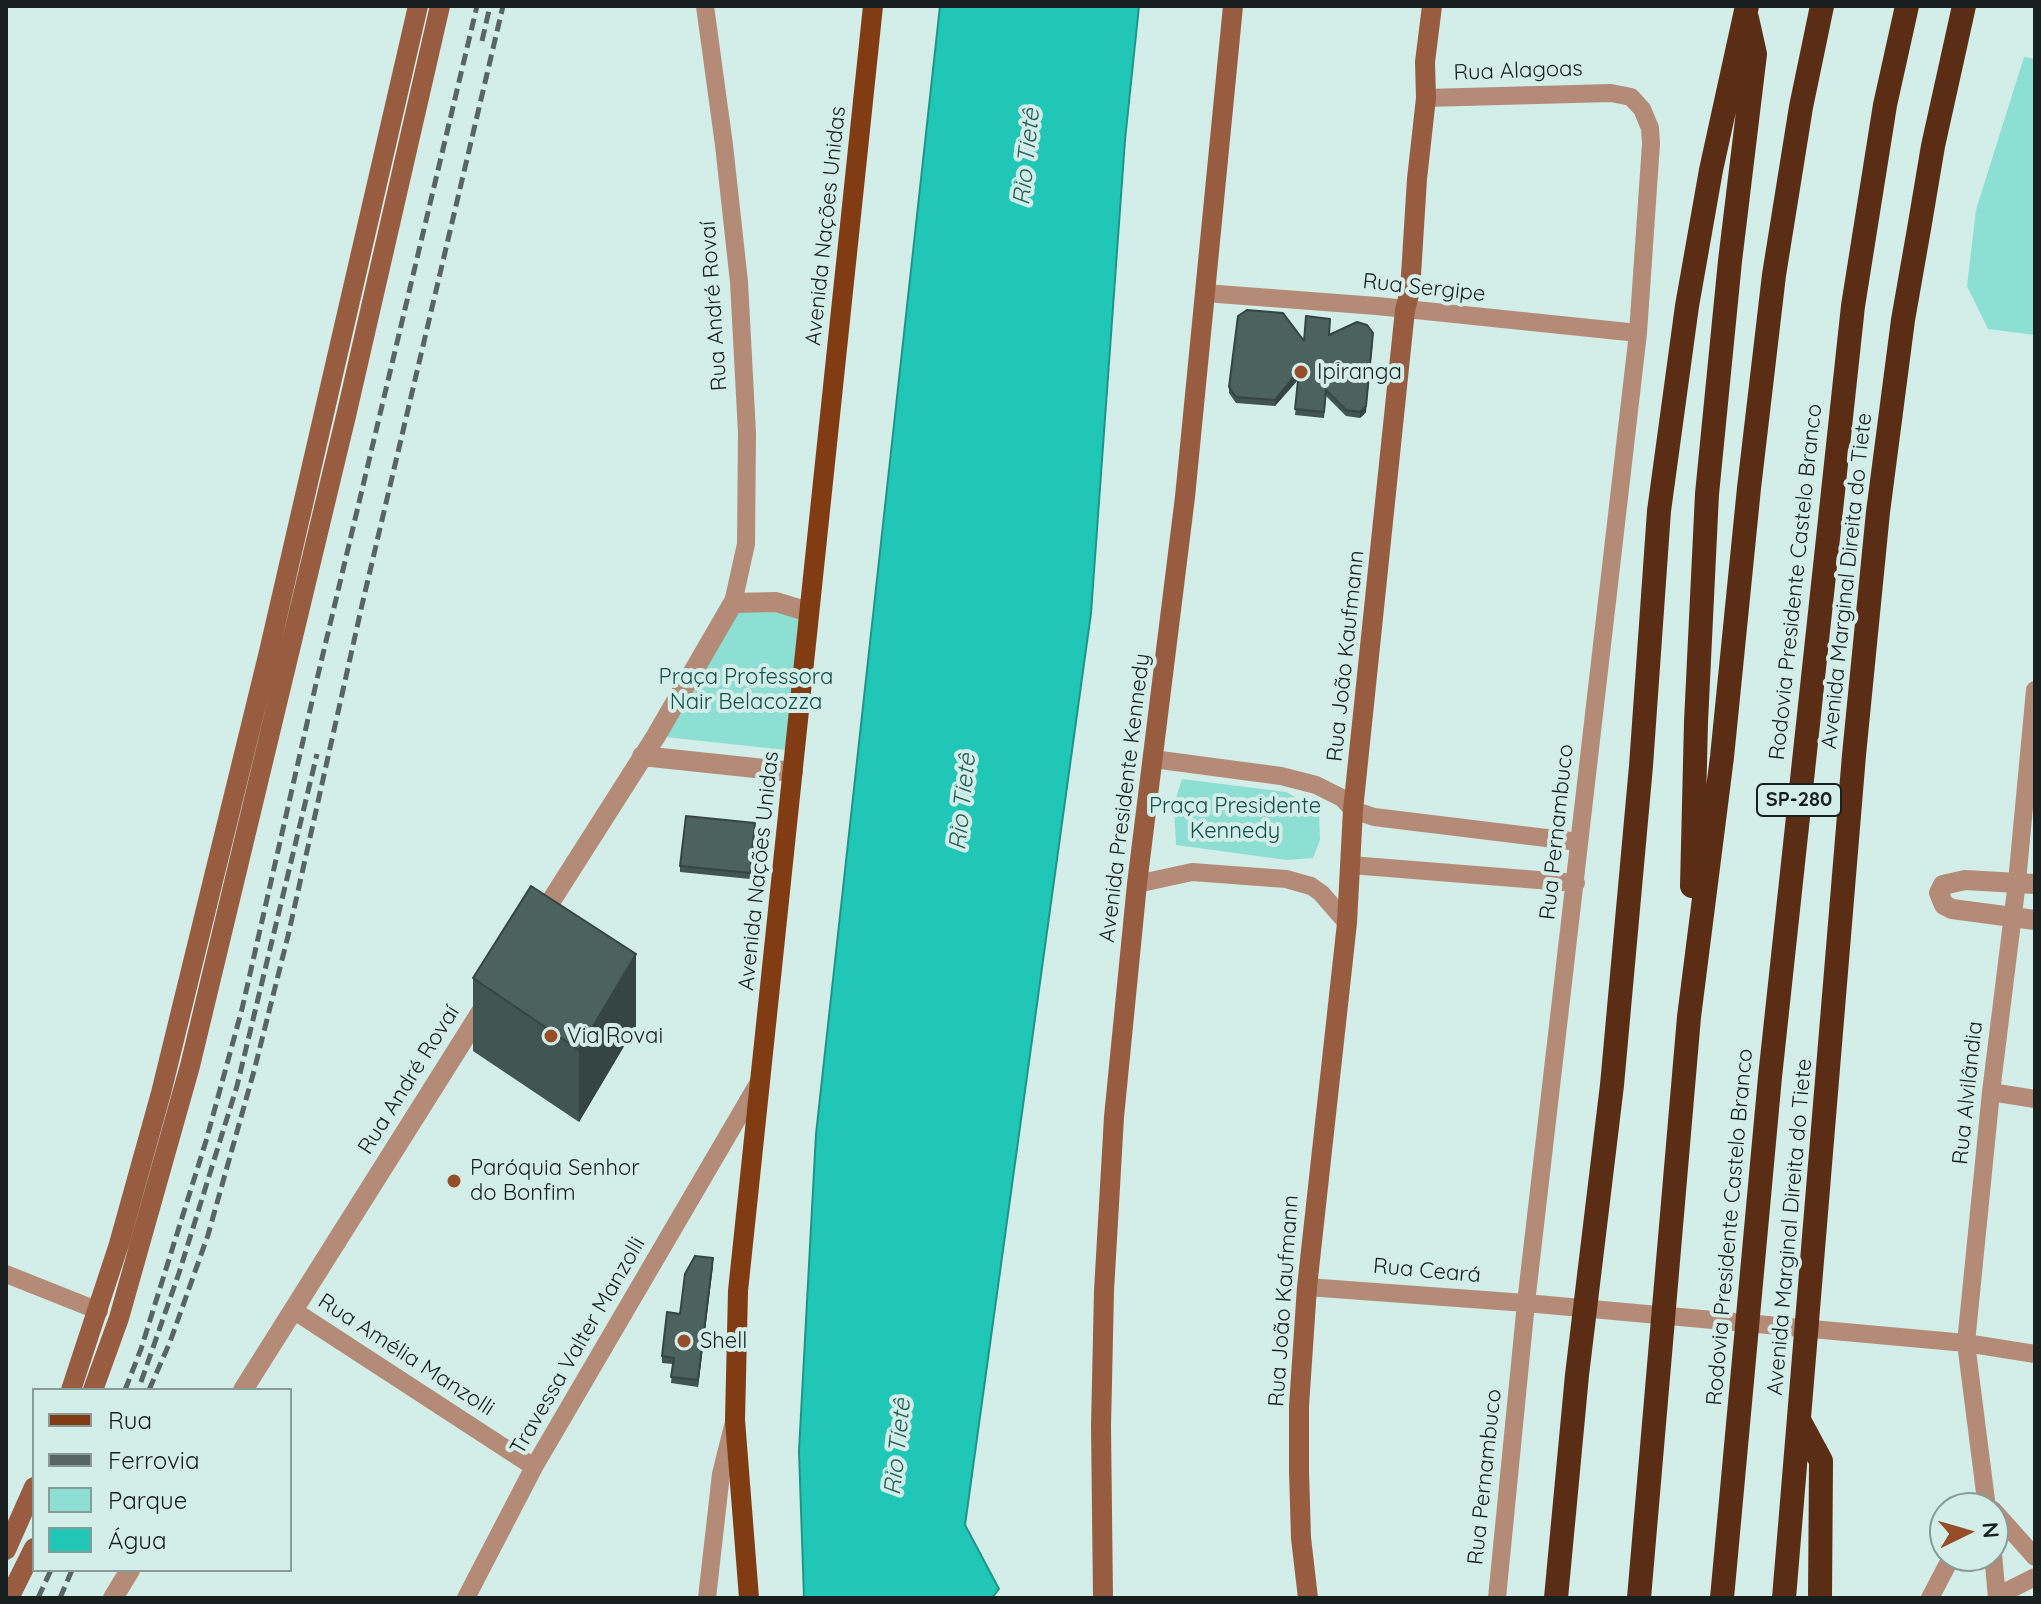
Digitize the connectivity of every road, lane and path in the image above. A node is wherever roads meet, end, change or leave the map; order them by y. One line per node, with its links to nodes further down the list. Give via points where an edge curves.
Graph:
1 (418, 6): 41 (main road, via 218,864)
2 (440, 6): 45 (main road, via 190,1066 119,1318)
3 (705, 6): 16 (street, Rua André Rovaí, via 736,254 747,433 746,544)
4 (873, 6): 17 (main road, Avenida Nações Unidas)
5 (1233, 6): 13 (main road, Avenida Presidente Kennedy)
6 (1432, 6): 12 (main road, Rua João Kaufmann)
7 (1822, 6): 33 (highway, via 1774,275)
8 (1907, 6): 71 (highway, Rodovia Presidente Castelo Branco / SP-280, via 1885,105 1853,306 1770,1077)
9 (1964, 6): 48 (highway, Avenida Marginal Direita do Tiete, via 1916,244 1878,512)
10 (1746, 9): 33 (highway, via 1755,54 1707,494); 69 (highway, via 1687,306 1659,511 1612,1085)
11 (1611, 93): 12 (street, Rua Alagoas); 15 (street, Rua Pernambuco, via 1631,97 1650,128)
12 (1426, 98): 14 (main road, Rua João Kaufmann)
13 (1205, 293): 14 (street, Rua Sergipe); 20 (main road, Avenida Presidente Kennedy)
14 (1405, 310): 15 (street, Rua Sergipe); 22 (main road, Rua João Kaufmann)
15 (1638, 333): 23 (street, Rua Pernambuco)
16 (733, 603): 17 (street, via 776,602); 19 (street, Rua André Rovaí)
17 (809, 612): 21 (main road, Avenida Nações Unidas)
18 (2034, 703): 26 (street, Rua Alvilândia)
19 (642, 756): 21 (street); 31 (street, Rua André Rovaí)
20 (1153, 759): 22 (street, via 1281,776 1333,793); 27 (main road, Avenida Presidente Kennedy)
21 (793, 772): 34 (main road, Avenida Nações Unidas)
22 (1353, 810): 23 (street); 24 (main road, Rua João Kaufmann)
23 (1579, 842): 25 (street, Rua Pernambuco)
24 (1351, 865): 25 (street); 30 (main road, Rua João Kaufmann)
25 (1576, 883): 39 (street, Rua Pernambuco)
26 (2026, 883): 28 (street, Rua Alvilândia); 28 (street, via 1955,881 1939,893 1948,907)
27 (1137, 884): 30 (street, via 1192,872 1286,879 1321,893); 66 (main road, Avenida Presidente Kennedy, via 1114,1117 1104,1291)
28 (2013, 918): 29 (street); 35 (street, Rua Alvilândia)
29 (2035, 920)
30 (1347, 923): 38 (main road, Rua João Kaufmann)
31 (523, 945)
32 (498, 985): 40 (street, Rua André Rovaí)
33 (1689, 1017): 70 (highway)
34 (760, 1080): 47 (main road, Avenida Nações Unidas, via 738,1291); 49 (street, Travessa Valter Manzolli)
35 (1991, 1092): 36 (street); 42 (street, Rua Alvilândia)
36 (2035, 1099)
37 (6, 1274): 41 (street)
38 (1307, 1287): 39 (street, Rua Ceará); 67 (main road, Rua João Kaufmann, via 1299,1471)
39 (1535, 1304): 42 (street, Rua Ceará); 68 (street, Rua Pernambuco)
40 (293, 1310): 46 (street, Rua André Rovaí); 49 (street, Rua Amélia Manzolli)
41 (99, 1311): 44 (main road)
42 (1966, 1343): 43 (street, Rua Ceará); 51 (street, Rua Alvilândia)
43 (2035, 1354)
44 (72, 1388)
45 (94, 1388)
46 (244, 1388)
47 (735, 1420): 64 (street, via 721,1474); 65 (main road, Avenida Nações Unidas)
48 (1800, 1422): 72 (highway, Avenida Marginal Direita do Tiete); 73 (highway, via 1821,1461)
49 (534, 1467): 63 (street, Travessa Valter Manzolli)
50 (32, 1492): 53 (main road)
51 (1986, 1492)
52 (2009, 1529): 55 (street)
53 (6, 1550)
54 (32, 1551): 60 (main road)
55 (2035, 1557)
56 (129, 1572): 62 (street)
57 (1944, 1572): 74 (street)
58 (1995, 1572): 61 (street)
59 (2035, 1577): 61 (street)
60 (11, 1585)
61 (1997, 1597)
62 (113, 1598)
63 (466, 1598)
64 (707, 1598)
65 (749, 1598)
66 (1103, 1598)
67 (1308, 1598)
68 (1497, 1598)
69 (1556, 1598)
70 (1639, 1598)
71 (1722, 1598)
72 (1784, 1598)
73 (1820, 1598)
74 (1930, 1598)

